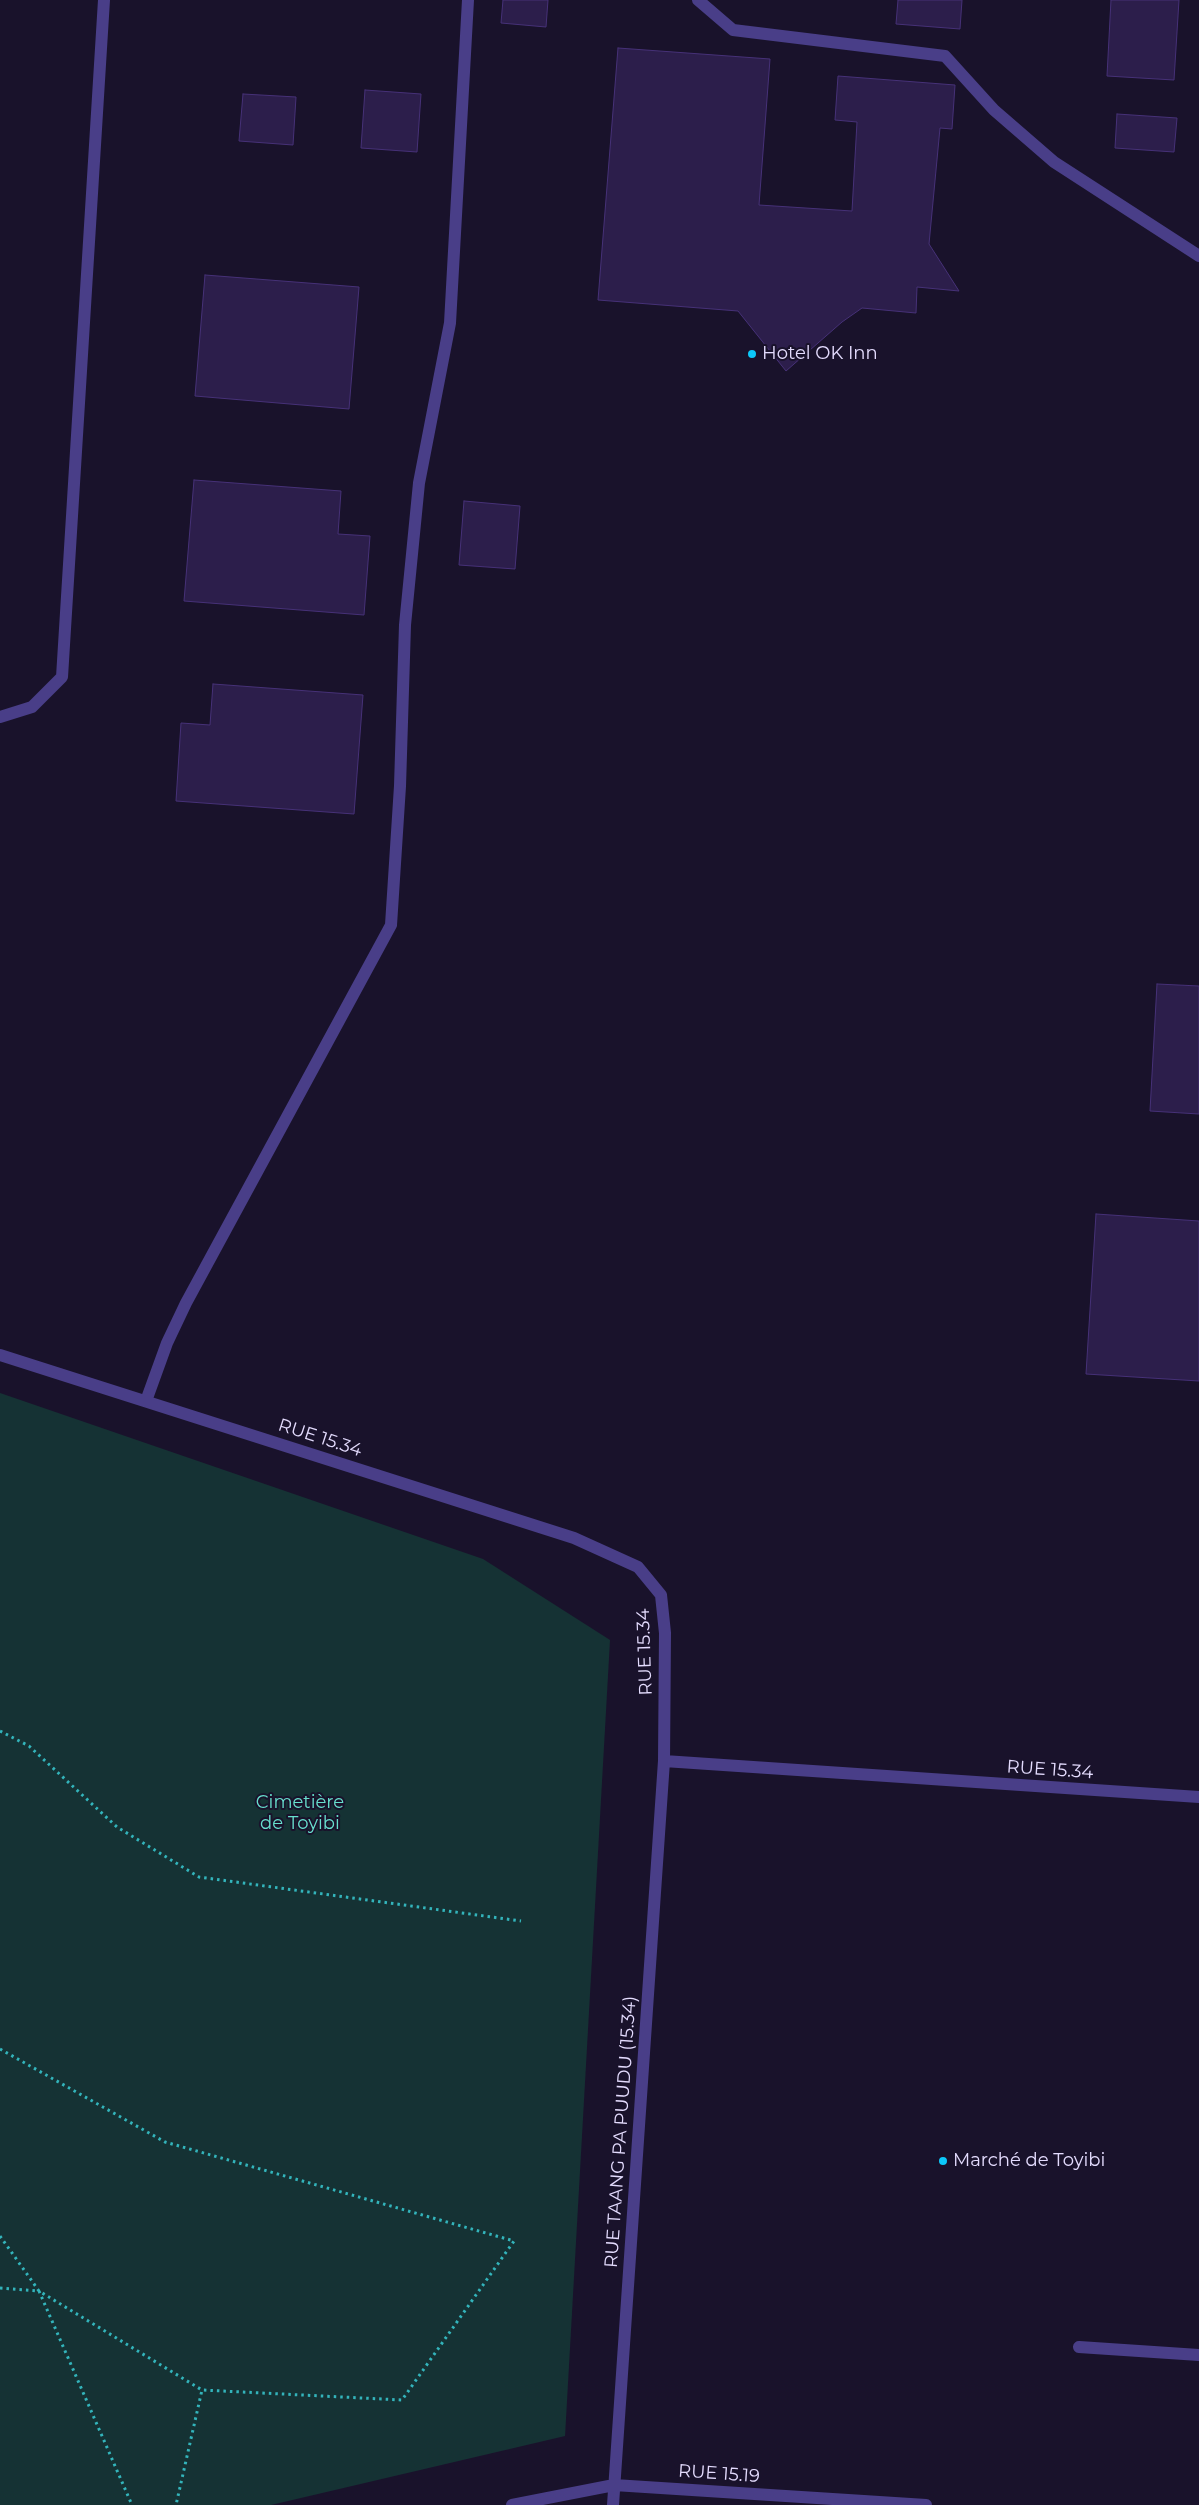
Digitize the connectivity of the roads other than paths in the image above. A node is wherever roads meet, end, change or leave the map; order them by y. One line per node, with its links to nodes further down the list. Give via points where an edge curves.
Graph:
1 (104, 0): 5 (street, via 62,677 32,707)
2 (468, 0): 7 (street, via 450,323 419,483 405,625 400,786 391,925 186,1303)
3 (698, 0): 4 (street, via 733,30 945,56 994,110 1054,162)
4 (1199, 256)
5 (0, 717)
6 (0, 1355): 7 (street, RUE 15.34)
7 (146, 1401): 8 (street, RUE 15.34, via 574,1538 638,1567 661,1595 665,1633)
8 (664, 1761): 9 (street, RUE 15.34); 12 (street, RUE TAANG PA PUUDU (15.34))
9 (1199, 1797)
10 (1079, 2346): 11 (street)
11 (1199, 2355)
12 (614, 2485): 13 (street, RUE 15.19); 14 (street, RUE 15.19); 15 (street, RUE TAANG PA PUUDU (15.34))
13 (909, 2504): 16 (street, RUE 15.19)
14 (512, 2505)
15 (613, 2505)
16 (926, 2505)

